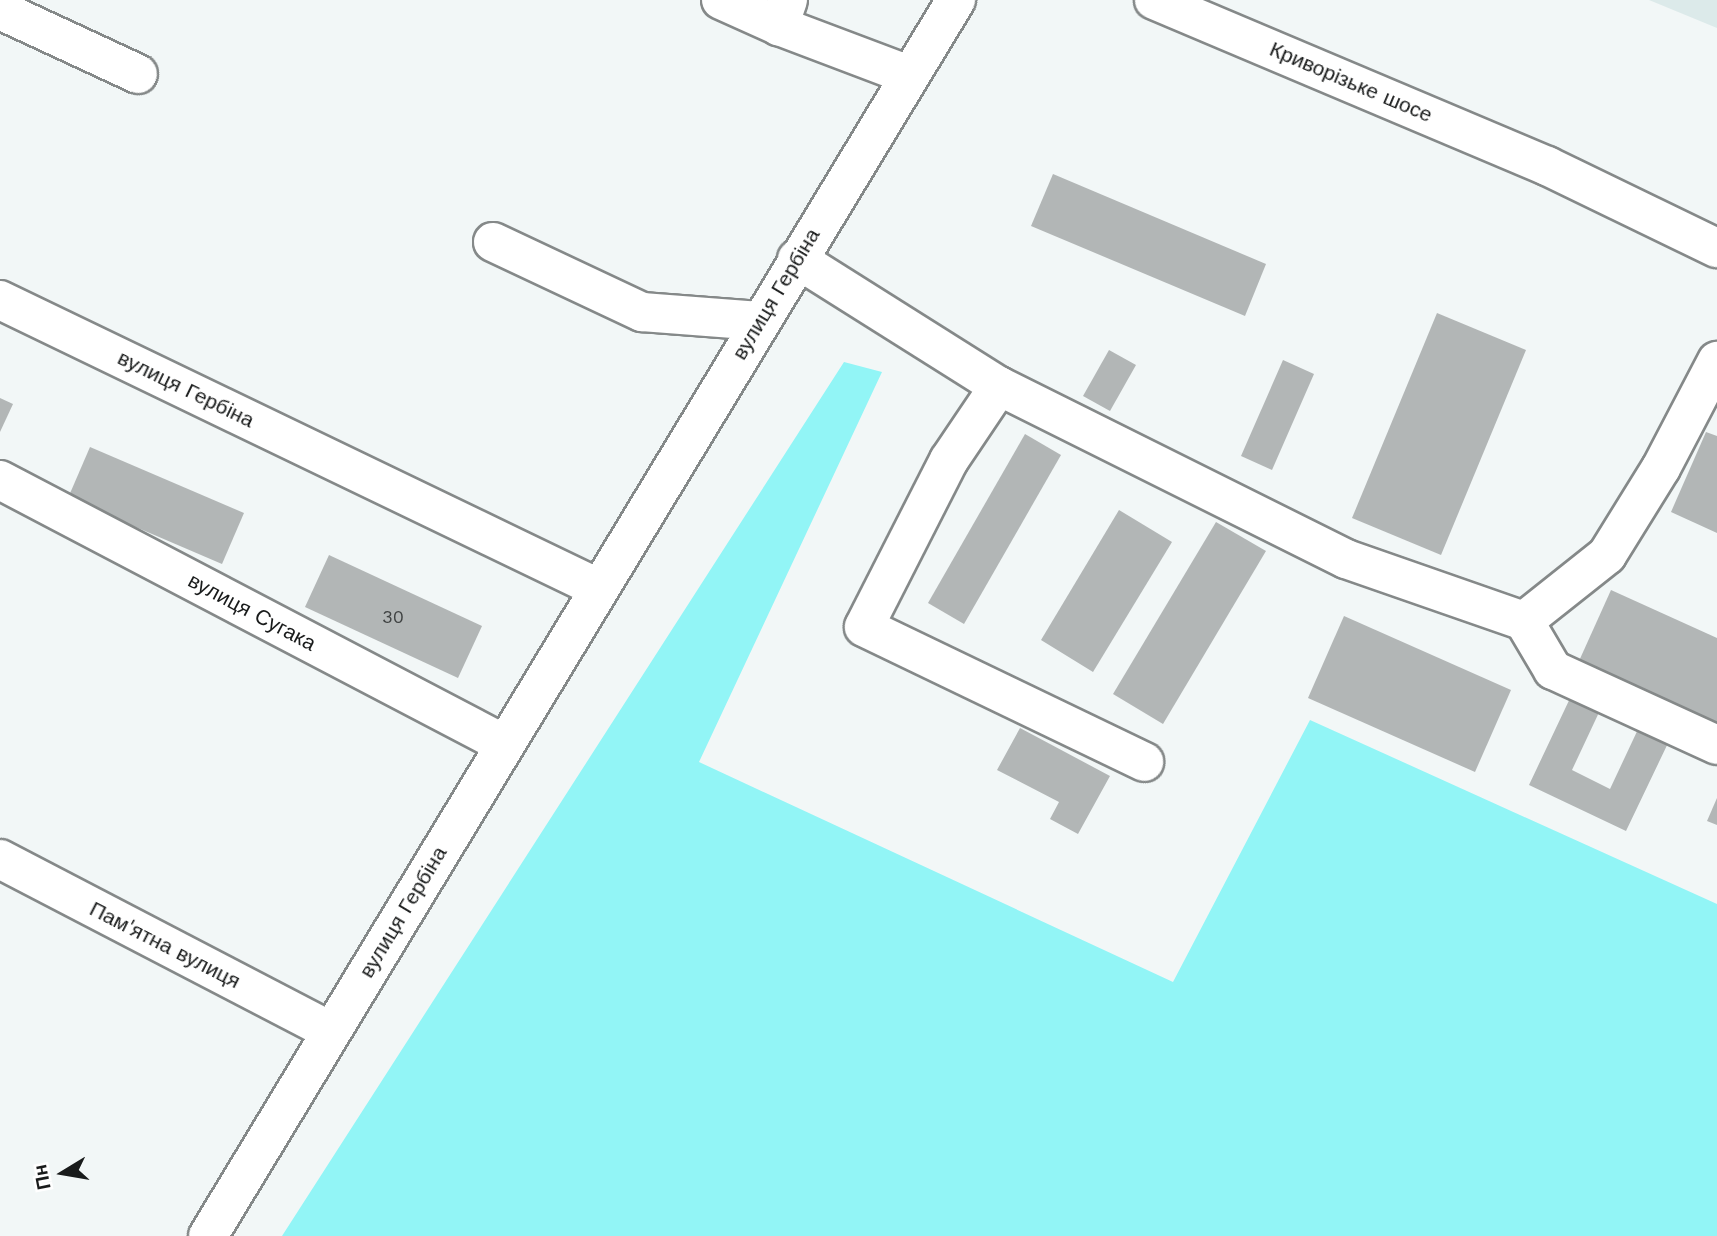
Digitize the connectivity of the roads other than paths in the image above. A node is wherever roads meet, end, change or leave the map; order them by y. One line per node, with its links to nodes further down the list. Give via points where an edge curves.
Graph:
1 (721, 0): 5 (main road)
2 (956, 0): 7 (main road, вулиця Гербіна)
3 (1154, 0): 8 (main road, Криворізьке шосе)
4 (0, 10): 6 (main road)
5 (783, 13): 7 (main road)
6 (138, 74)
7 (909, 75): 12 (main road, вулиця Гербіна)
8 (1547, 166): 9 (main road, Криворізьке шосе); 11 (main road, Криворізьке шосе)
9 (1717, 227)
10 (493, 242): 14 (main road, via 642,312)
11 (1717, 248)
12 (797, 259): 14 (main road, вулиця Гербіна); 16 (main road)
13 (0, 300): 18 (main road, вулиця Гербіна)
14 (760, 321): 18 (main road, вулиця Гербіна)
15 (1717, 361): 19 (main road, via 1607,555)
16 (999, 386): 19 (main road, via 1346,559); 22 (main road, via 949,460 863,627)
17 (0, 480): 20 (main road, вулиця Сугака)
18 (598, 588): 20 (main road, вулиця Гербіна)
19 (1524, 621): 21 (main road, via 1553,670)
20 (504, 744): 24 (main road, вулиця Гербіна)
21 (1717, 745)
22 (1144, 762)
23 (0, 859): 24 (main road, Пам'ятна вулиця)
24 (331, 1031): 25 (main road, вулиця Гербіна)
25 (208, 1236)

